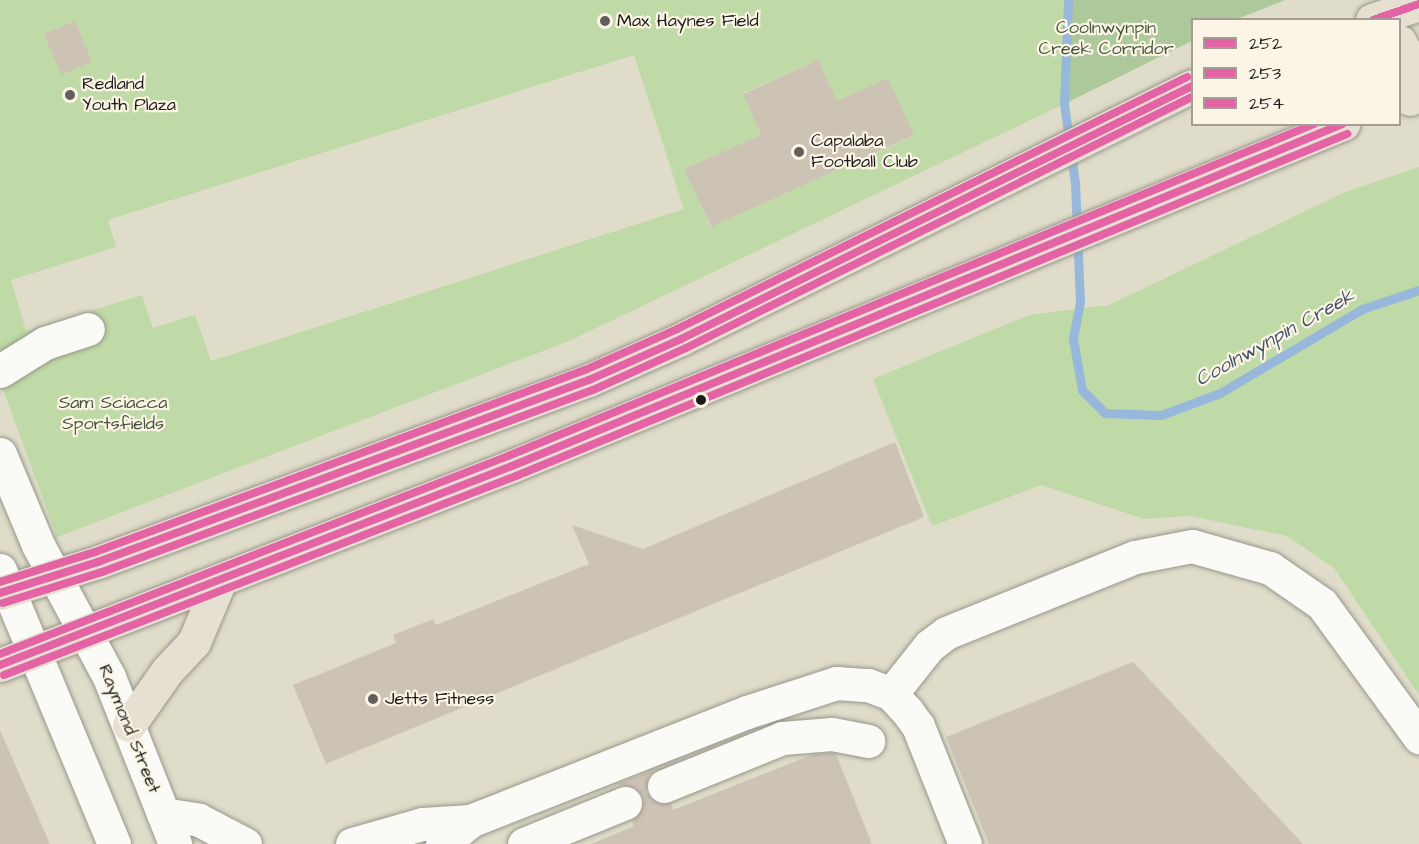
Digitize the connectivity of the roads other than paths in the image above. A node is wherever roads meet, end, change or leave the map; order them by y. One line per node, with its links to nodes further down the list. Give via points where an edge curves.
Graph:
1 (1419, 4): 2 (main road)
2 (1377, 18)
3 (1401, 44): 5 (main road, via 1413,66)
4 (1191, 86): 10 (main road, via 681,339 589,380)
5 (1410, 100)
6 (1337, 126): 11 (main road, via 522,462)
7 (88, 329): 8 (street, via 45,343)
8 (0, 371)
9 (0, 454): 10 (street, Raymond Street, via 29,527)
10 (55, 575): 12 (main road); 13 (street, Raymond Street)
11 (220, 580): 13 (main road); 17 (main road, via 194,642 167,671)
12 (3, 584): 14 (street)
13 (86, 632): 14 (main road); 17 (street, Raymond Street)
14 (34, 652): 15 (main road); 24 (street)
15 (0, 665)
16 (891, 694): 18 (street, via 929,646 946,633 1135,557 1192,546 1270,568 1322,604); 19 (street, via 868,686 836,683 800,692); 30 (street, via 918,726)
17 (129, 725): 22 (street, Raymond Street)
18 (1419, 737)
19 (680, 738): 20 (street, via 679,780 782,738 832,734); 23 (street)
20 (868, 741)
21 (625, 803): 29 (street)
22 (164, 814): 25 (street, Raymond Street); 26 (street, via 199,820)
23 (479, 833): 27 (street, via 422,824); 28 (street)
24 (114, 844)
25 (175, 844)
26 (245, 844)
27 (352, 844)
28 (442, 844)
29 (524, 844)
30 (965, 844)

